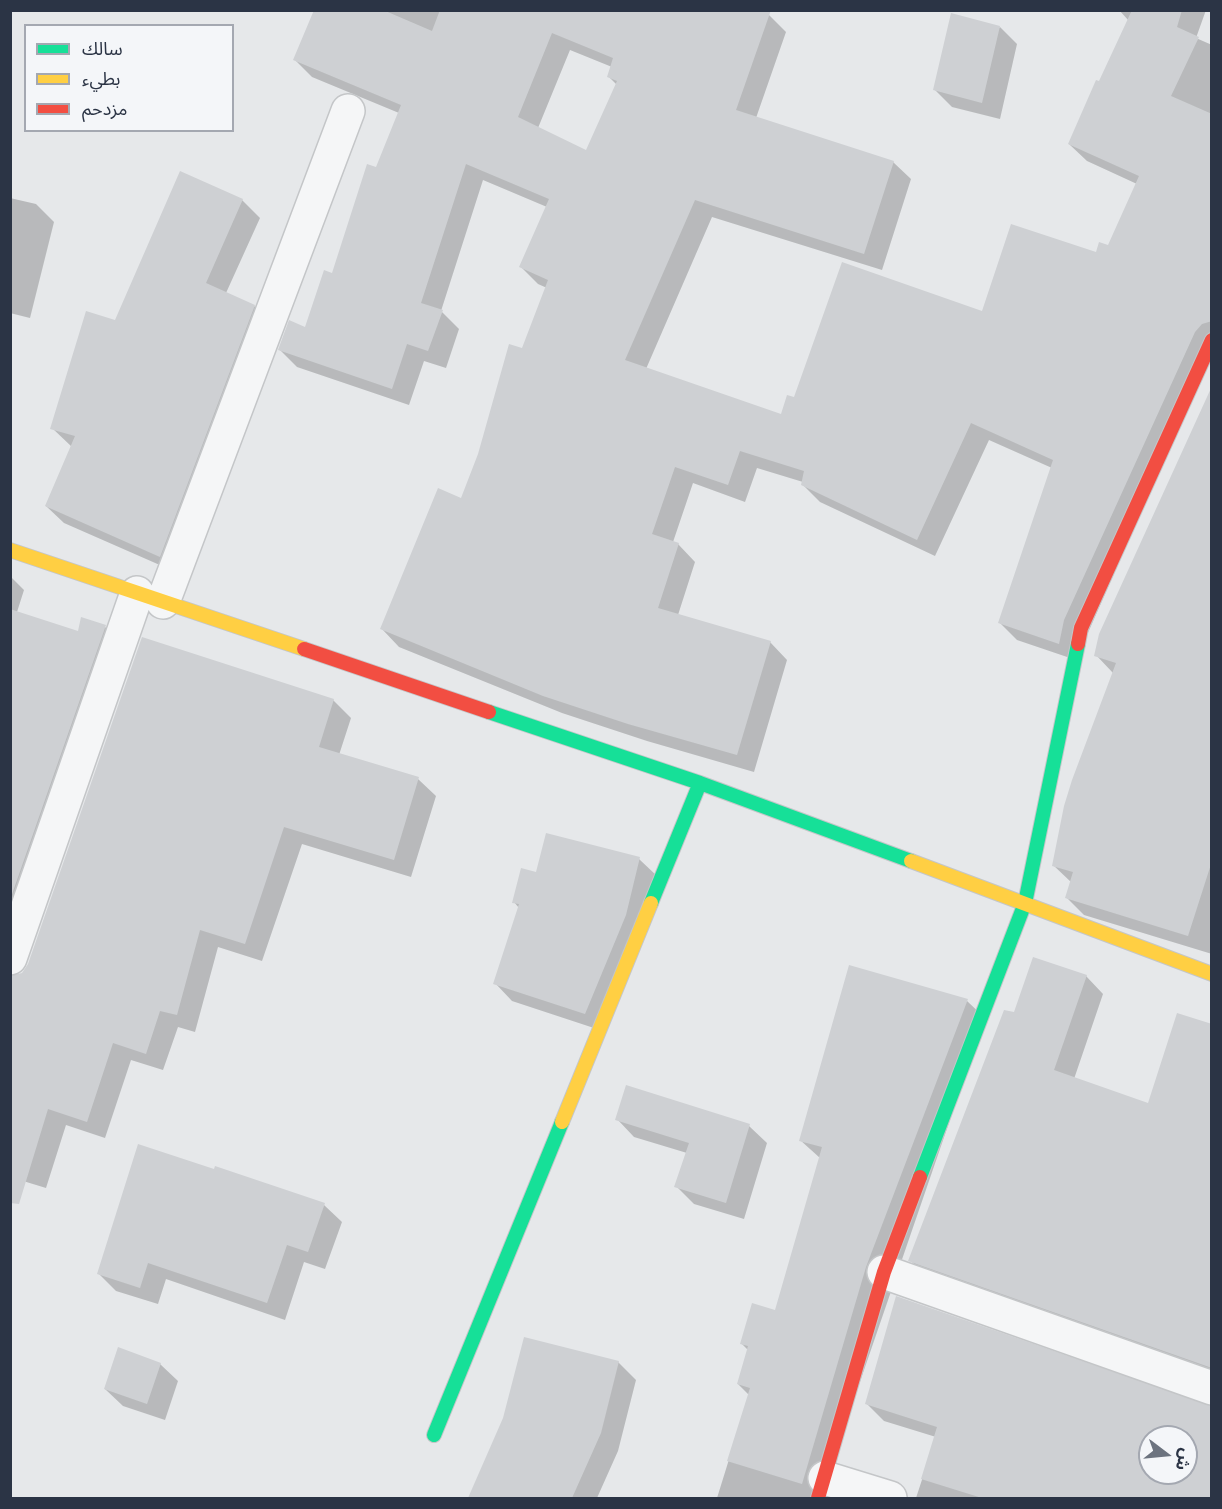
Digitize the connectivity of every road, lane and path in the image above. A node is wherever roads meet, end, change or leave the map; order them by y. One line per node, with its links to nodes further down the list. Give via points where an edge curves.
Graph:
1 (348, 111): 4 (street)
2 (1212, 339): 6 (street, via 1081,628)
3 (10, 550): 4 (street)
4 (150, 598): 5 (street); 7 (street)
5 (700, 783): 6 (street); 11 (street)
6 (1025, 903): 8 (street); 9 (street)
7 (10, 958)
8 (1211, 973)
9 (884, 1272): 10 (street); 12 (street)
10 (1212, 1388)
11 (434, 1435)
12 (822, 1488): 13 (street)
13 (890, 1498)

